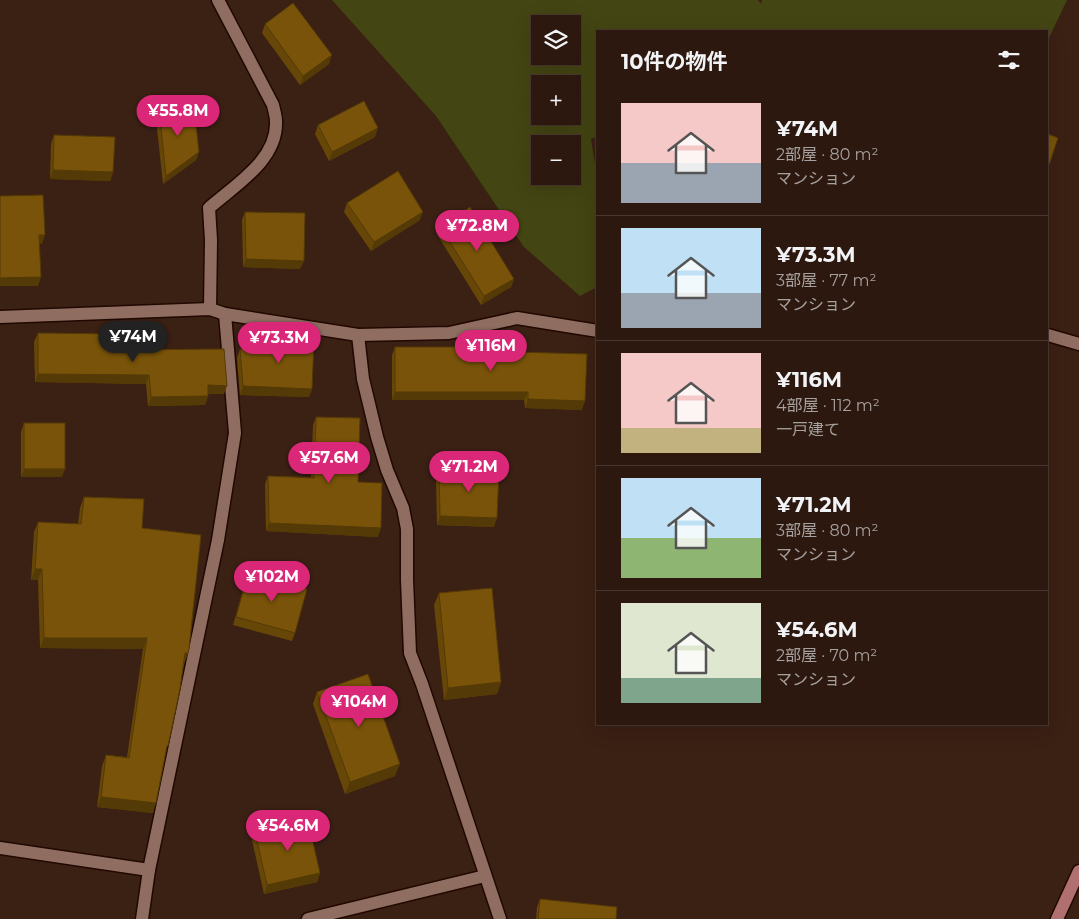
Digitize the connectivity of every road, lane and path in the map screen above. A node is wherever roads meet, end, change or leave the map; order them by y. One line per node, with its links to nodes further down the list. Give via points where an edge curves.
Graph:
1 (218, 0): 2 (street, via 273,105 276,120 270,150 261,163 209,208)
2 (210, 309): 3 (street); 4 (street)
3 (225, 314): 7 (street); 10 (street, via 235,432 218,540)
4 (0, 317)
5 (596, 331): 7 (street, via 517,318 449,333)
6 (1048, 334): 8 (street)
7 (358, 335): 12 (street, via 363,378 377,437 404,508 410,653)
8 (1079, 344)
9 (0, 848): 10 (street)
10 (149, 870): 13 (street)
11 (1079, 871): 16 (main road)
12 (485, 876): 14 (street); 15 (street)
13 (142, 919)
14 (308, 919)
15 (500, 919)
16 (1057, 919)

